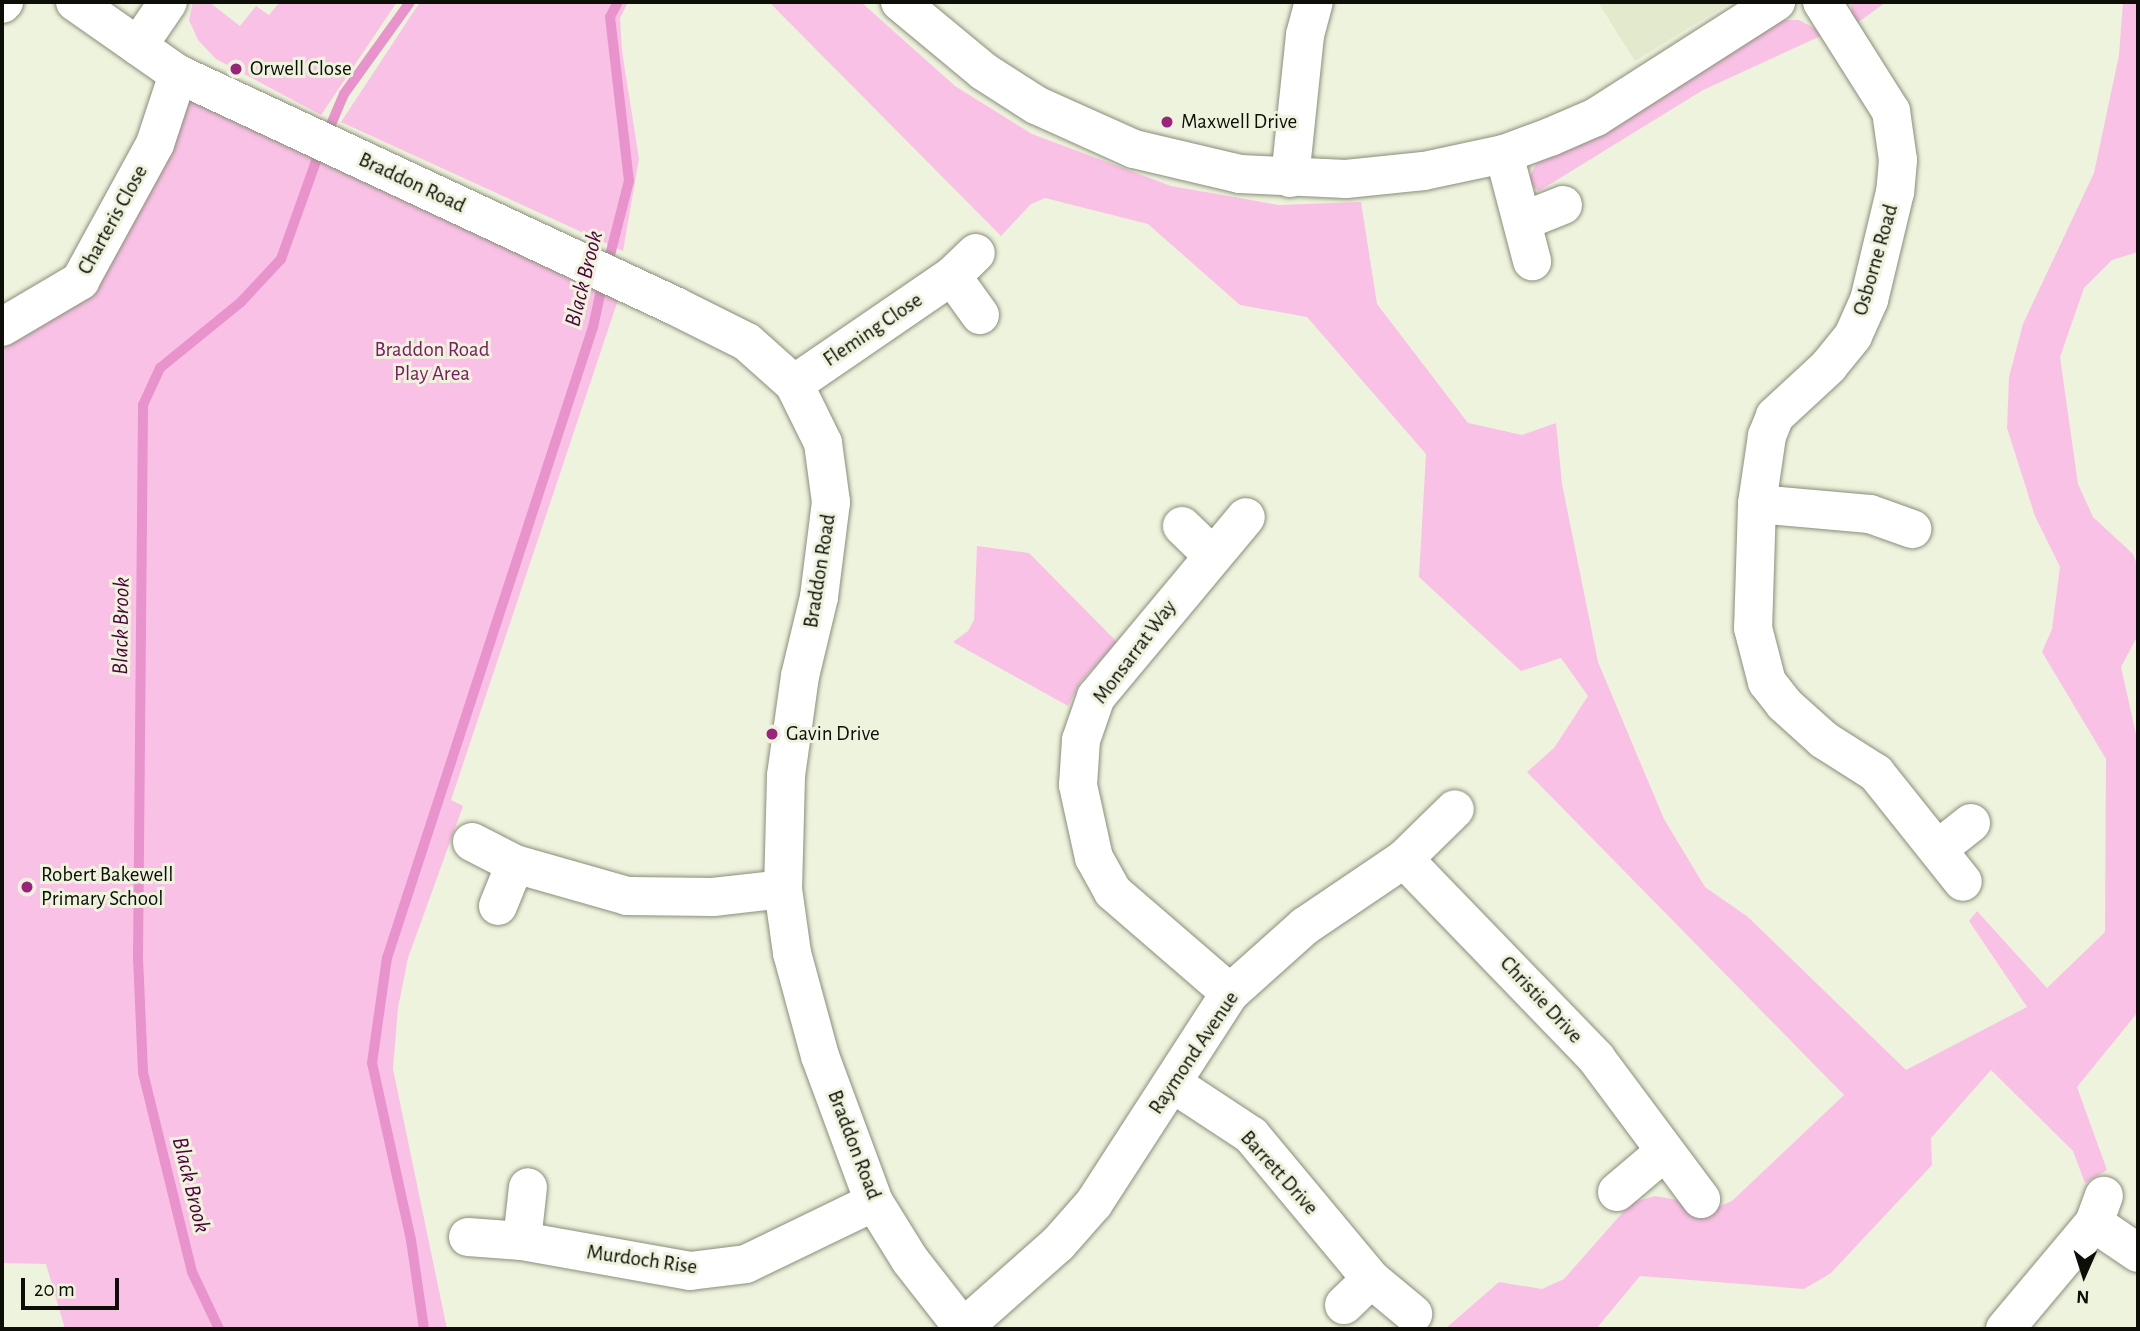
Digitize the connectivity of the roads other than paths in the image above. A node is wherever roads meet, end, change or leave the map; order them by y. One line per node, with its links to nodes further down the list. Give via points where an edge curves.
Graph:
1 (75, 2): 7 (street, Braddon Road)
2 (168, 2): 7 (street)
3 (900, 2): 10 (street, via 983,71 1083,128 1134,149 1204,169)
4 (1314, 2): 10 (street, via 1305,34)
5 (1776, 2): 9 (street, via 1596,117)
6 (1822, 2): 17 (street, Osborne Road, via 1891,111 1898,148 1895,192 1864,312 1853,336 1829,366 1775,416 1767,436)
7 (138, 46): 8 (street, Braddon Road)
8 (178, 74): 15 (street, Charteris Close, via 155,144 80,281); 16 (street, Braddon Road, via 747,342)
9 (1504, 154): 10 (street, via 1424,171 1346,179); 12 (street)
10 (1290, 178)
11 (1563, 205): 12 (street)
12 (1523, 221): 13 (street)
13 (1532, 261)
14 (980, 316): 16 (street, Fleming Close, via 964,265)
15 (2, 327)
16 (794, 384): 29 (street, Braddon Road, via 823,443 831,502 819,597 790,736)
17 (1757, 504): 20 (street, via 1870,514); 25 (street, Osborne Road, via 1753,628 1767,682 1805,725 1876,773)
18 (1246, 517): 21 (street, Monsarrat Way)
19 (1182, 526): 21 (street)
20 (1912, 528)
21 (1211, 554): 31 (street, Monsarrat Way, via 1096,697 1081,740 1078,786 1094,858 1113,892)
22 (1455, 809): 26 (street, Raymond Avenue)
23 (1971, 823): 25 (street)
24 (472, 842): 27 (street)
25 (1938, 849): 28 (street, Osborne Road)
26 (1404, 859): 31 (street, Raymond Avenue, via 1306,926); 33 (street, Christie Drive, via 1596,1058)
27 (516, 864): 29 (street, via 626,896 712,897); 30 (street)
28 (1963, 882)
29 (783, 889): 37 (street, Braddon Road, via 792,953 809,1020)
30 (498, 906)
31 (1230, 993): 32 (street, Raymond Avenue)
32 (1172, 1083): 41 (street, Barrett Drive, via 1251,1135); 44 (street, Raymond Avenue, via 1094,1203 1058,1244)
33 (1663, 1153): 35 (street); 36 (street, Christie Drive)
34 (527, 1187): 39 (street)
35 (1617, 1192)
36 (1701, 1199)
37 (874, 1202): 39 (street, Murdoch Rise, via 746,1265 690,1271); 44 (street, Braddon Road)
38 (468, 1237): 39 (street, Murdoch Rise)
39 (522, 1241)
40 (2138, 1252): 45 (street, via 2099,1210)
41 (1371, 1279): 42 (street); 43 (street, Barrett Drive)
42 (1344, 1305)
43 (1413, 1314)
44 (963, 1328)
45 (2005, 1329)

